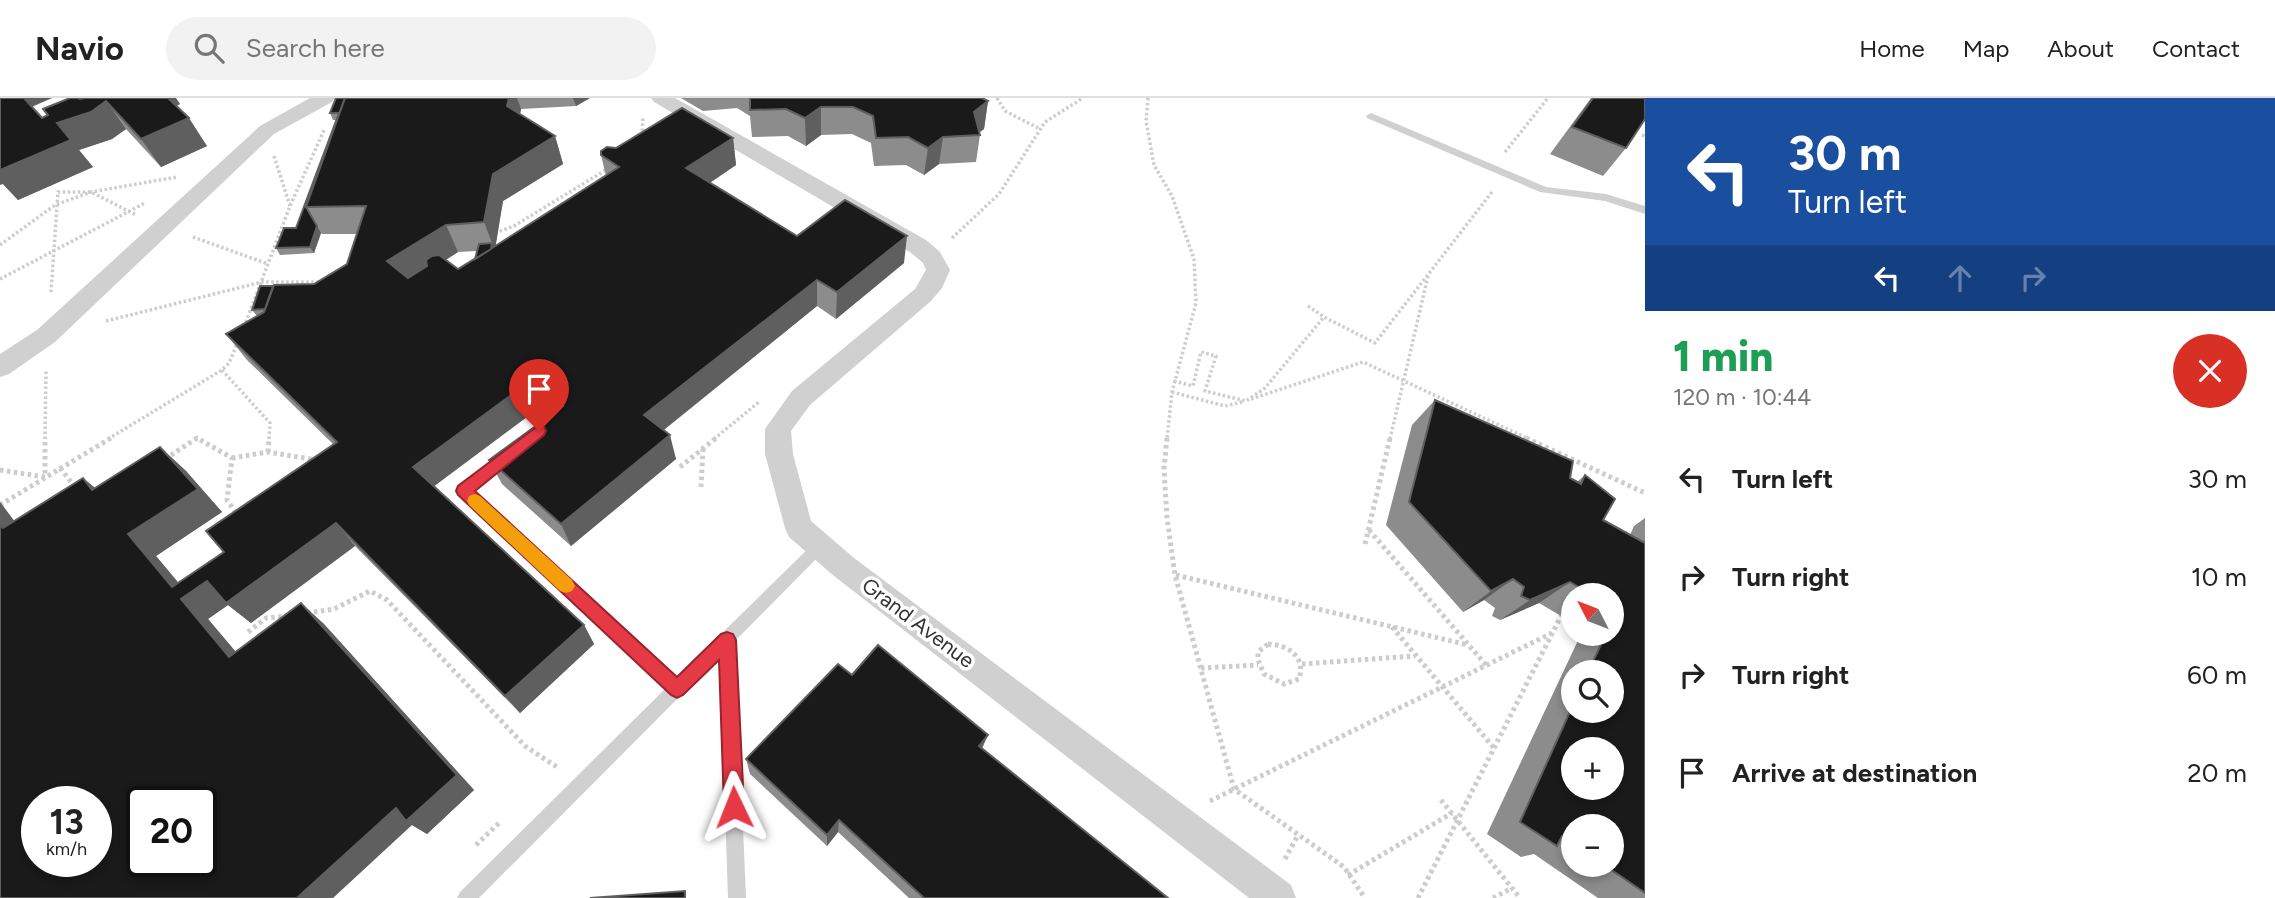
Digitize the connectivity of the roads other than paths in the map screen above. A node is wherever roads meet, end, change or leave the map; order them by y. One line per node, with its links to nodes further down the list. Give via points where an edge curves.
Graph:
1 (325, 98): 5 (street, via 267,130 46,336)
2 (652, 104): 7 (street, Grand Avenue, via 918,246 932,257 938,270 923,295 801,398 778,429 784,479 799,528)
3 (1371, 116): 4 (lane, via 1544,190 1606,198)
4 (1645, 210)
5 (0, 368)
6 (517, 448): 9 (lane, via 464,491)
7 (819, 547): 8 (lane); 12 (street, Grand Avenue)
8 (727, 640): 9 (lane); 11 (lane)
9 (677, 689): 10 (lane)
10 (466, 898)
11 (737, 898)
12 (1278, 898)

